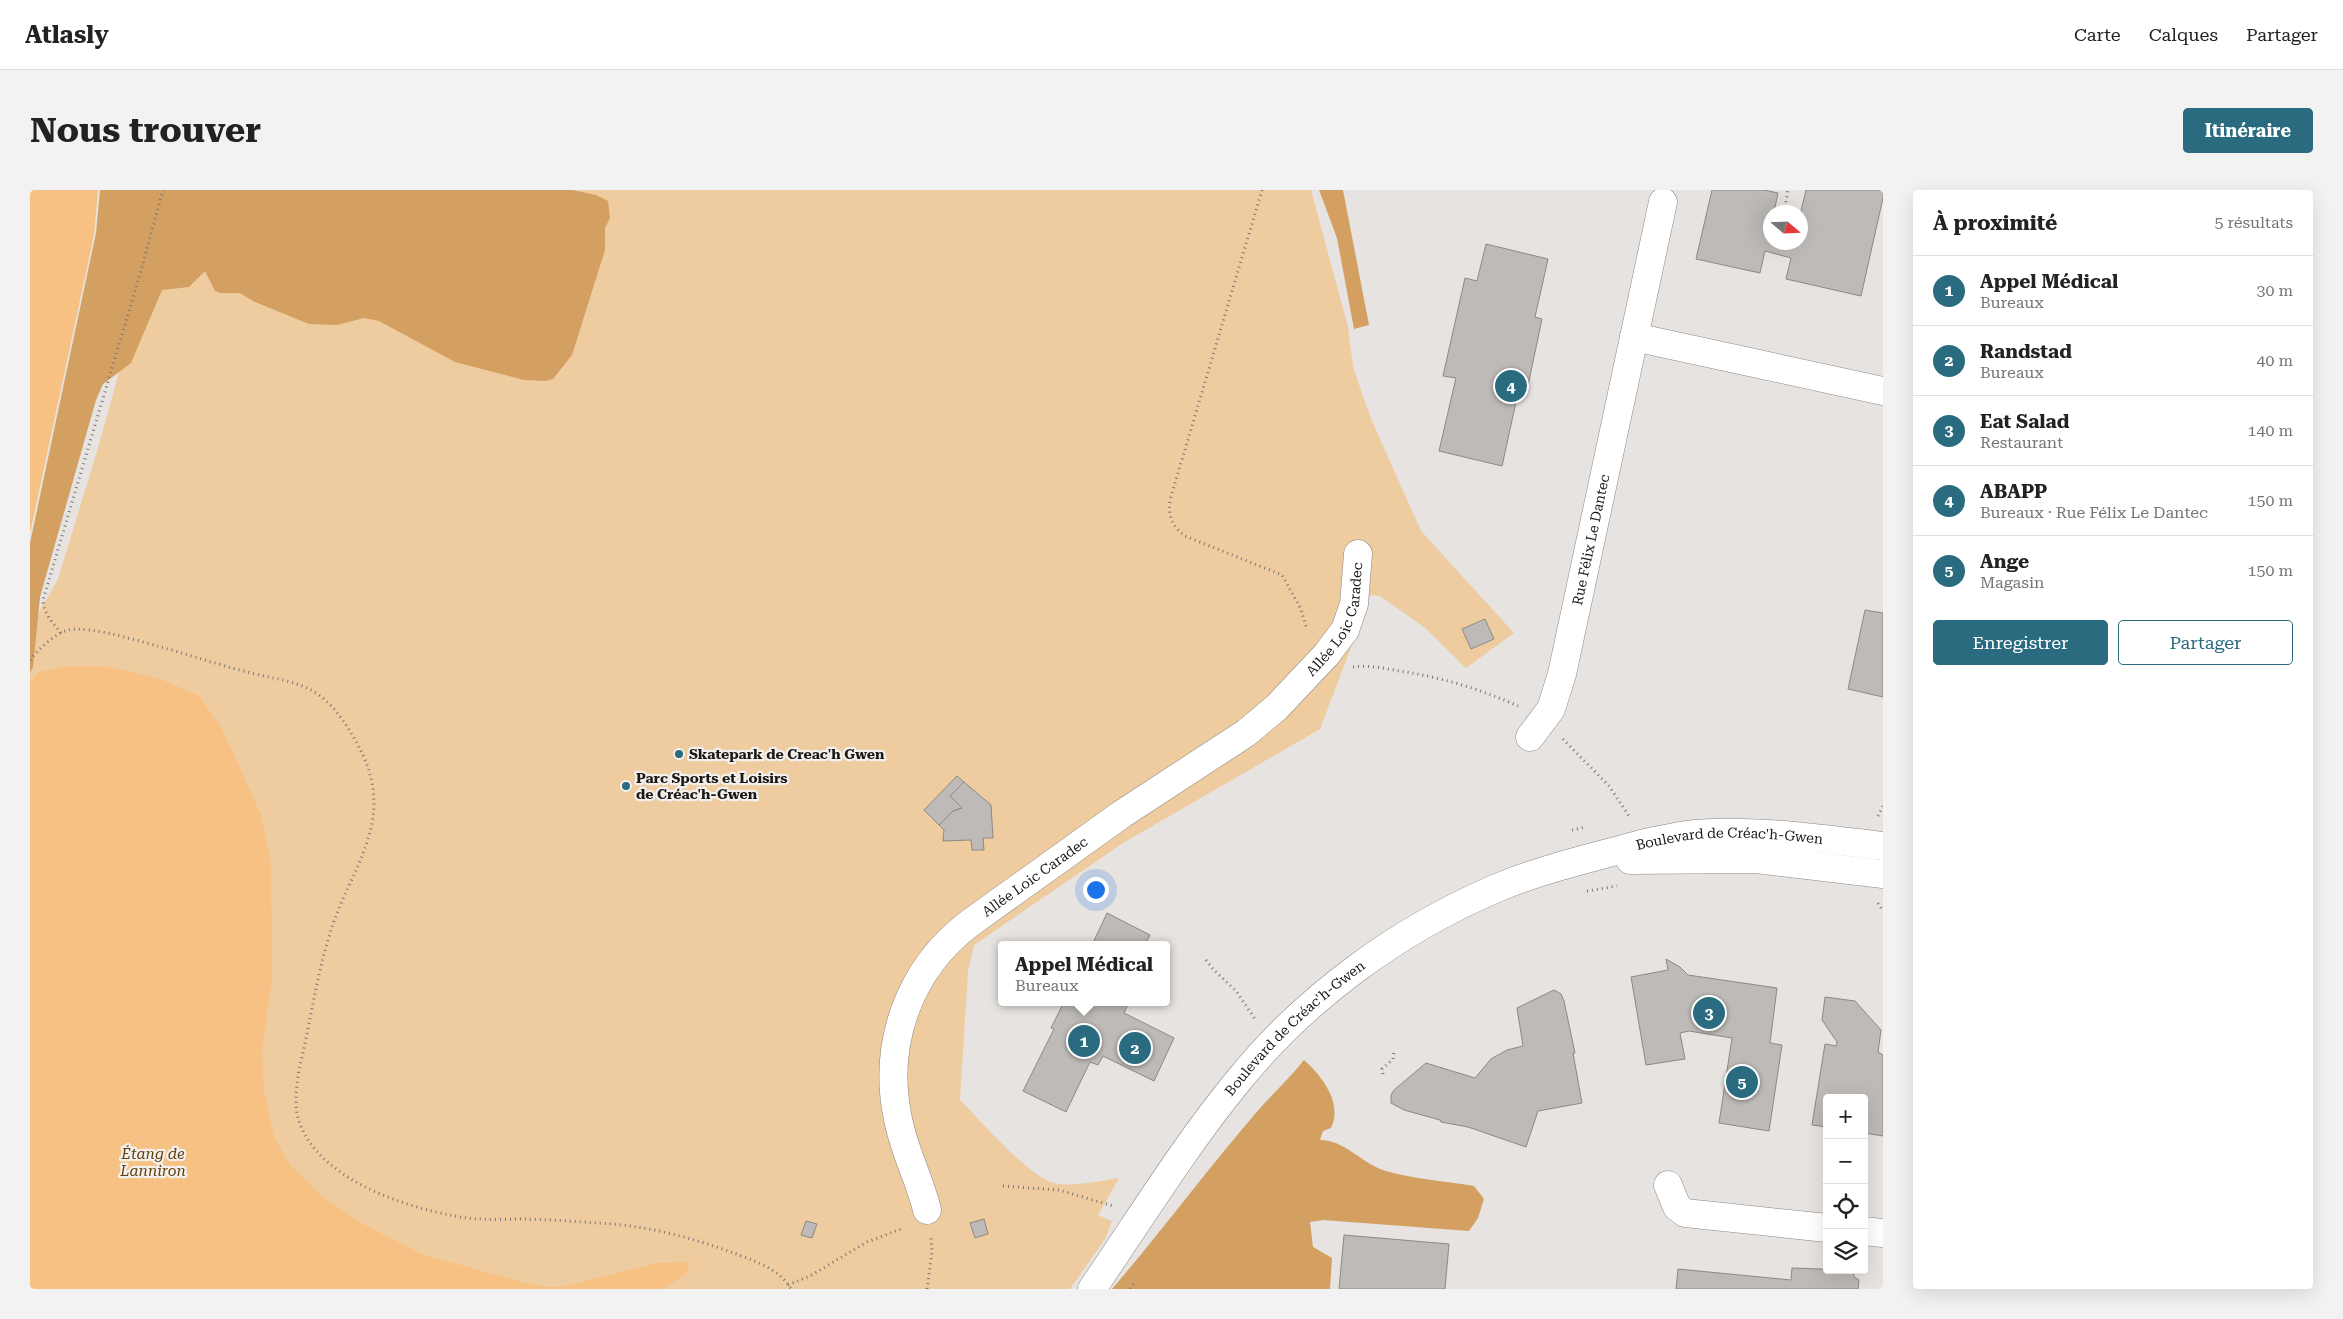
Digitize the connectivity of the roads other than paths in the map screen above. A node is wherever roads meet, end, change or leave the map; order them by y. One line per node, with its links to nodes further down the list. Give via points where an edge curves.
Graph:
1 (1660, 215): 2 (street, Rue Félix Le Dantec)
2 (1634, 337): 3 (street); 5 (street, Rue Félix Le Dantec, via 1562,674 1554,701)
3 (1883, 391)
4 (1358, 554): 10 (street, Allée Loic Caradec, via 1356,589 1350,619 1341,636 1338,661 1246,734 1122,814 958,932 934,956 904,1011 897,1038 894,1076 898,1121)
5 (1536, 729)
6 (1883, 846): 7 (street, Boulevard de Créac'h-Gwen, via 1762,833 1693,834 1645,843)
7 (1578, 862): 8 (street, Boulevard de Créac'h-Gwen, via 1756,859); 14 (street, Boulevard de Créac'h-Gwen, via 1512,882 1446,913 1380,952 1308,1009 1266,1048 1238,1081 1177,1162)
8 (1878, 885)
9 (1668, 1185): 11 (street, via 1678,1207 1685,1213)
10 (927, 1210)
11 (1823, 1228)
12 (1868, 1232): 13 (street)
13 (1883, 1233)
14 (1092, 1289)

